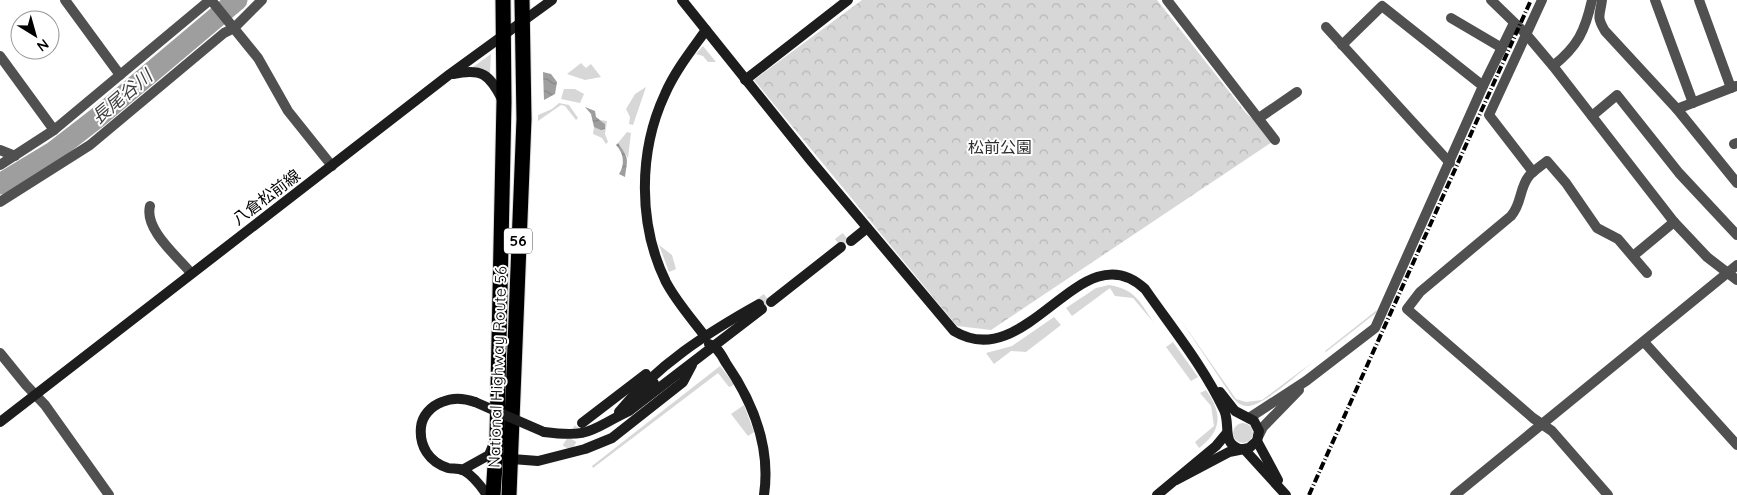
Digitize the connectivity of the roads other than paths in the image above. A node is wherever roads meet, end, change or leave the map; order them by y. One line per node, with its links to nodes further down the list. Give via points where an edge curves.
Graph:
1 (65, 0): 29 (street)
2 (211, 0): 19 (street); 29 (street)
3 (262, 0): 19 (street)
4 (503, 0): 23 (highway, National Highway Route 56 / 56)
5 (522, 0): 17 (highway, National Highway Route 56 / 56)
6 (552, 0): 17 (street, 八倉松前線)
7 (682, 0): 21 (street)
8 (848, 0): 30 (street)
9 (1167, 0): 38 (street)
10 (1491, 0): 18 (street)
11 (1542, 0): 22 (street)
12 (1592, 0): 27 (street, via 1578,42)
13 (1602, 0): 36 (street, via 1598,13 1605,32)
14 (1655, 0): 35 (street)
15 (1699, 0): 32 (street)
16 (1451, 18): 25 (street)
17 (523, 23): 23 (street, 八倉松前線); 82 (highway, National Highway Route 56 / 56, via 524,119)
18 (1514, 23): 22 (street); 25 (street)
19 (232, 27): 45 (street, via 258,58 288,111); 48 (street, via 90,145)
20 (1326, 27): 24 (street)
21 (706, 30): 30 (street); 62 (street, via 674,76 657,114 650,139 645,184 649,226 663,275)
22 (1526, 34): 27 (street); 46 (street, via 1489,115)
23 (504, 37): 28 (street, 八倉松前線); 34 (highway, National Highway Route 56 / 56)
24 (1342, 44): 31 (street, via 1382,6); 43 (street)
25 (1502, 48): 31 (street)
26 (0, 56): 39 (street)
27 (1553, 66): 37 (street)
28 (450, 74): 34 (street, via 483,73); 45 (street, 八倉松前線)
29 (120, 75): 39 (street)
30 (745, 80): 51 (street)
31 (1483, 86): 43 (street)
32 (1734, 87): 35 (street)
33 (1297, 92): 38 (street)
34 (504, 102): 78 (highway, National Highway Route 56 / 56)
35 (1693, 103): 36 (street)
36 (1677, 109): 47 (street)
37 (1592, 116): 50 (street); 52 (street, via 1617,96 1679,172)
38 (1259, 118): 40 (street)
39 (54, 130): 42 (street)
40 (1275, 140)
41 (0, 150): 42 (street)
42 (15, 156): 44 (street)
43 (1450, 162): 69 (street, via 1375,328)
44 (0, 165)
45 (332, 166): 57 (street, 八倉松前線)
46 (1533, 172): 55 (street, via 1547,161 1598,228 1618,239); 76 (street, via 1523,186 1518,209 1420,292 1407,309)
47 (1737, 183)
48 (0, 202)
49 (150, 206): 57 (street, via 148,215 152,227)
50 (1674, 222): 55 (street); 59 (street)
51 (866, 226): 53 (street); 68 (street, via 954,331 971,340 988,342 1010,334 1093,278 1121,275 1135,280)
52 (1737, 235)
53 (849, 239)
54 (840, 245): 61 (street)
55 (1633, 256): 58 (street)
56 (1737, 265): 59 (street)
57 (192, 273): 70 (street, 八倉松前線)
58 (1647, 273)
59 (1727, 273): 60 (street); 63 (street)
60 (1737, 280)
61 (769, 299)
62 (704, 335): 64 (street, via 761,306); 65 (street)
63 (1644, 342): 76 (street); 80 (street)
64 (714, 346): 67 (street); 71 (street, via 705,346); 90 (street, via 743,388 754,411 765,465)
65 (689, 347): 71 (street, via 643,385); 75 (street, via 640,379)
66 (0, 353): 70 (street)
67 (695, 360): 72 (street); 82 (street, via 683,382 612,438 585,449 538,460)
68 (1207, 380): 73 (street, via 1235,411); 77 (street, via 1224,411)
69 (1306, 381): 73 (street); 79 (street, via 1267,423)
70 (35, 395): 74 (street, 八倉松前線); 86 (street)
71 (634, 397): 72 (street)
72 (616, 417): 83 (street, bridge, via 592,432 579,435 544,432 475,402 455,398 442,402 430,409 421,422 420,438 429,457 438,464)
73 (1247, 418): 77 (street, via 1233,420); 79 (street, via 1257,426)
74 (0, 422)
75 (582, 424)
76 (1543, 425): 92 (street); 93 (street, via 1552,431)
77 (1227, 431): 81 (street, via 1232,446); 84 (street, via 1216,446)
78 (497, 436): 83 (street, via 489,455); 88 (highway, National Highway Route 56 / 56)
79 (1258, 439): 81 (street, via 1249,448); 85 (street)
80 (1737, 445)
81 (1242, 449): 84 (street, via 1229,452); 85 (street)
82 (512, 460): 89 (highway, National Highway Route 56 / 56)
83 (462, 470): 87 (street)
84 (1176, 480): 91 (street)
85 (1285, 493)
86 (109, 495)
87 (487, 495)
88 (493, 495)
89 (509, 495)
90 (764, 495)
91 (1157, 495)
92 (1455, 495)
93 (1608, 495)

